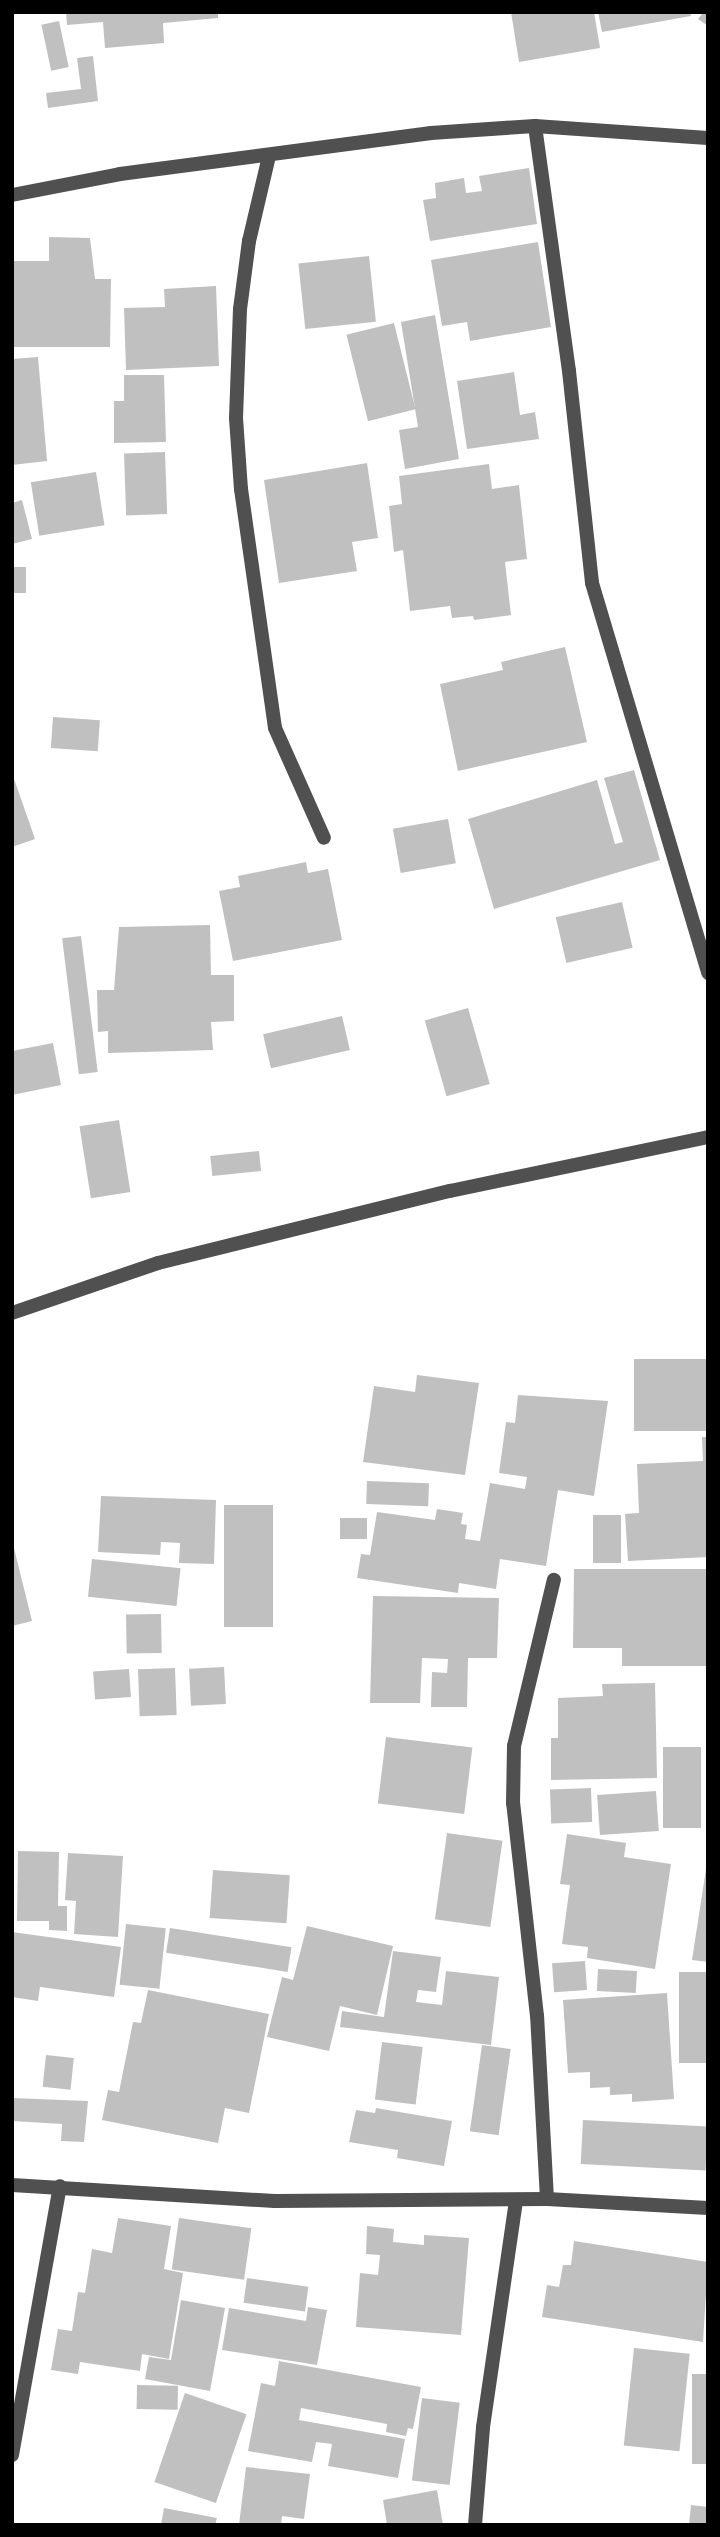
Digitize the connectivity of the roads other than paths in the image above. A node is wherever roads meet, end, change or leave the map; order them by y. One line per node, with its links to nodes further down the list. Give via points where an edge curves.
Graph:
1 (535, 126): 2 (street); 3 (street, via 431,133); 6 (street, via 592,583)
2 (708, 138)
3 (269, 156): 4 (street, via 120,174); 5 (street, via 249,241 240,309 236,418 241,489 275,728)
4 (12, 195)
5 (324, 838)
6 (708, 973)
7 (708, 1137): 8 (street, via 450,1191 158,1263)
8 (12, 1314)
9 (554, 1580): 12 (street, via 514,1746 513,1802 537,2016)
10 (12, 2185): 11 (street)
11 (60, 2186): 13 (street, via 275,2202); 15 (street)
12 (547, 2199): 13 (street); 14 (street)
13 (516, 2202): 16 (street, via 483,2427)
14 (708, 2208)
15 (12, 2455)
16 (475, 2525)

